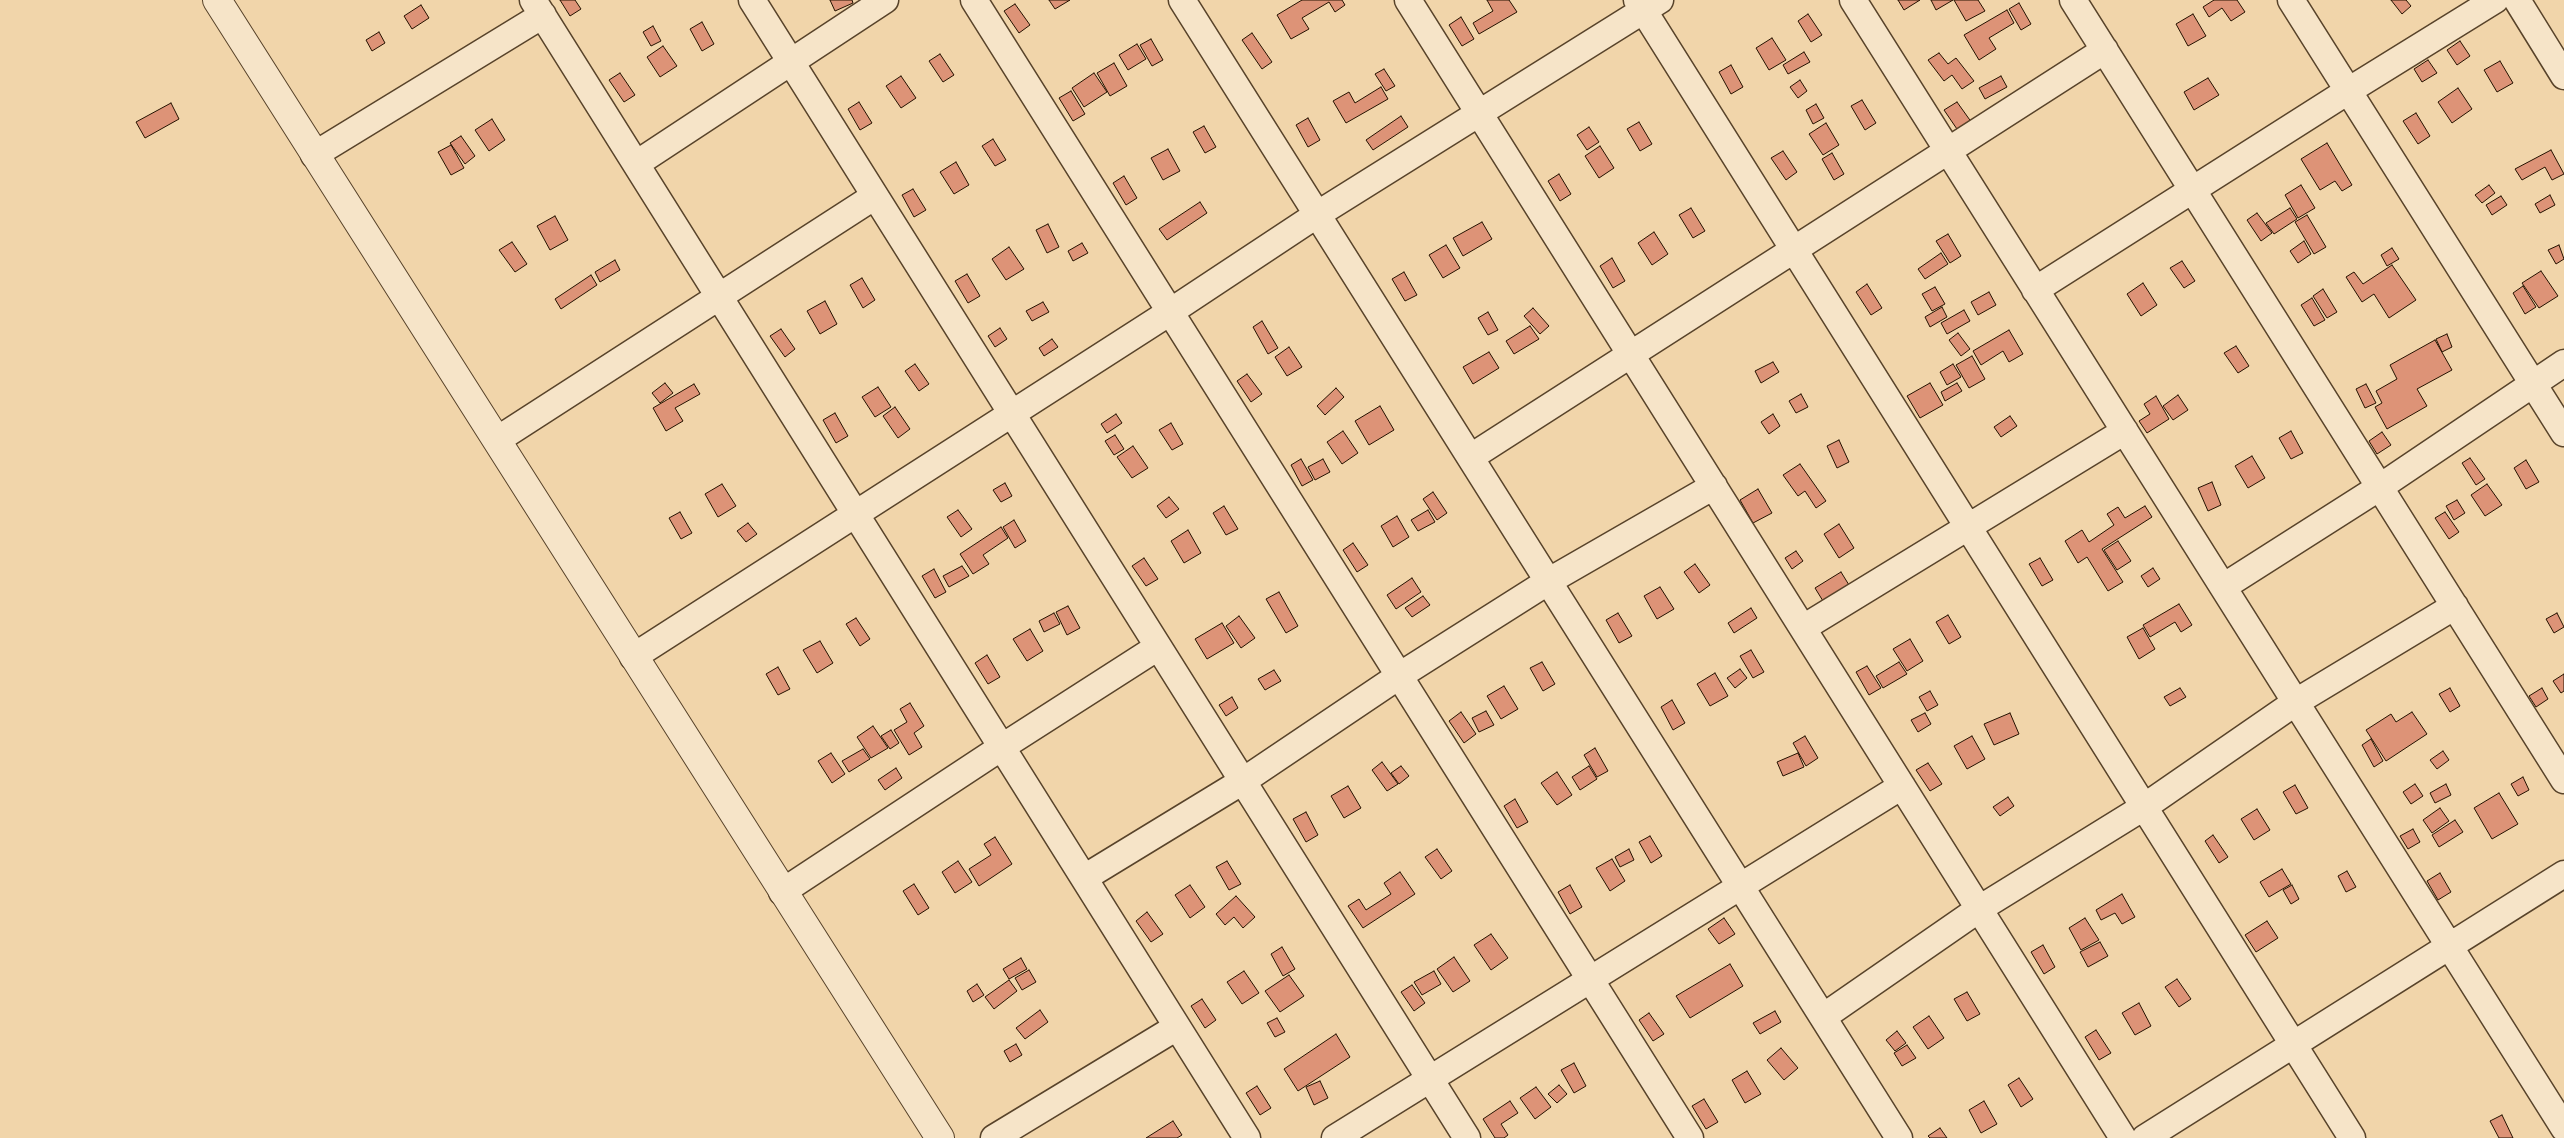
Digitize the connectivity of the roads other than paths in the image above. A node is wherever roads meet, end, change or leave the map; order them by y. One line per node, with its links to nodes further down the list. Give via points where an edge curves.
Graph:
1 (216, 0): 20 (street)
2 (752, 0): 15 (street)
3 (885, 0): 15 (street)
4 (974, 0): 28 (street)
5 (1408, 0): 18 (street)
6 (1853, 0): 19 (street)
7 (2073, 0): 14 (street)
8 (2291, 0): 17 (street)
9 (2495, 0): 17 (street)
10 (2517, 0): 16 (street)
11 (1185, 1): 24 (street)
12 (1647, 4): 18 (street); 25 (street)
13 (538, 8): 20 (street); 21 (street)
14 (2105, 50): 19 (street); 22 (street)
15 (791, 61): 21 (street); 23 (street)
16 (2564, 76)
17 (2348, 91): 22 (street); 31 (street)
18 (1479, 113): 24 (street); 29 (street)
19 (1948, 151): 25 (street); 26 (street)
20 (314, 155): 35 (street)
21 (636, 164): 27 (street)
22 (2193, 190): 26 (street); 38 (street)
23 (875, 196): 27 (street); 32 (street)
24 (1318, 214): 28 (street); 36 (street)
25 (1794, 250): 29 (street); 40 (street)
26 (2036, 290): 33 (street)
27 (718, 295): 35 (street); 39 (street)
28 (1170, 312): 32 (street); 47 (street)
29 (1631, 354): 36 (street); 37 (street)
30 (2564, 363): 31 (street)
31 (2533, 384): 34 (street); 38 (street)
32 (1012, 414): 39 (street); 45 (street)
33 (2125, 431): 40 (street); 42 (street)
34 (2564, 434)
35 (497, 440): 46 (street)
36 (1471, 457): 41 (street)
37 (1714, 486): 41 (street); 44 (street)
38 (2380, 487): 42 (street); 43 (street)
39 (855, 513): 46 (street); 49 (street)
40 (1967, 526): 44 (street); 53 (street)
41 (1548, 581): 47 (street); 56 (street)
42 (2223, 587): 48 (street)
43 (2455, 606): 48 (street); 50 (street)
44 (1803, 628): 52 (street)
45 (1158, 647): 49 (street); 51 (street)
46 (633, 657): 57 (street)
47 (1399, 676): 51 (street); 60 (street)
48 (2296, 702): 53 (street); 59 (street)
49 (1002, 747): 55 (street); 57 (street)
50 (2564, 780)
51 (1243, 781): 55 (street); 64 (street)
52 (1902, 786): 56 (street); 58 (street)
53 (2144, 807): 58 (street); 63 (street)
54 (2564, 874): 59 (street)
55 (1084, 878): 62 (street)
56 (1740, 886): 60 (street); 61 (street)
57 (782, 892): 66 (street)
58 (1979, 909): 61 (street); 73 (street)
59 (2450, 946): 63 (street); 65 (street)
60 (1590, 980): 64 (street); 71 (street)
61 (1823, 1017): 72 (street)
62 (1178, 1027): 67 (street); 68 (street)
63 (2294, 1046): 74 (street); 75 (street)
64 (1430, 1079): 69 (street); 70 (street)
65 (2564, 1128)
66 (940, 1138)
67 (994, 1138)
68 (1247, 1138)
69 (1335, 1138)
70 (1467, 1138)
71 (1690, 1138)
72 (1899, 1138)
73 (2123, 1138)
74 (2145, 1138)
75 (2352, 1138)

